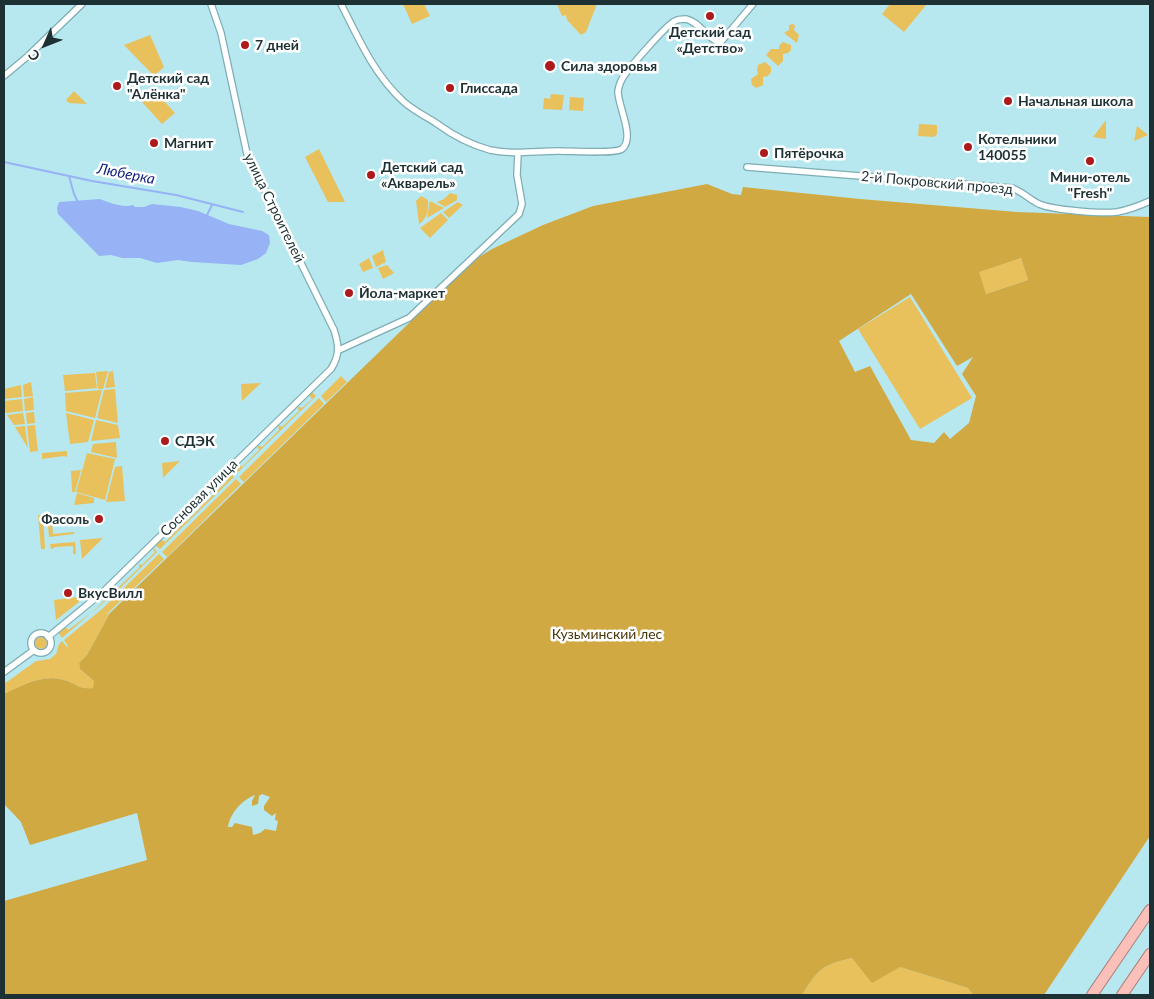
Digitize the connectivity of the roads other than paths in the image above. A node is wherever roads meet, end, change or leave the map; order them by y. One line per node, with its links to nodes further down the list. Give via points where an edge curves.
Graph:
1 (82, 4): 5 (street)
2 (211, 4): 9 (street, улица Строителей, via 221,33 247,154 334,330)
3 (342, 4): 6 (street, via 370,62 406,104 461,138 489,150)
4 (753, 4): 6 (street, via 720,43 690,21 678,20 668,26 619,86 618,100 627,132 625,145 618,151)
5 (4, 76)
6 (518, 153): 9 (street, via 517,175 522,204 519,214 409,318)
7 (747, 167): 8 (street, 2-й Покровский проезд, via 1012,188 1039,204 1054,208 1116,212)
8 (1150, 201)
9 (339, 350): 10 (street, Сосновая улица, via 331,368 104,591)
10 (48, 637): 11 (street, Сосновая улица, via 50,644 46,651); 11 (street, Сосновая улица, via 35,635 31,643)
11 (34, 650): 12 (street, Сосновая улица)
12 (4, 672)
13 (1150, 910): 15 (highway)
14 (1150, 954): 16 (highway)
15 (1092, 995)
16 (1122, 995)

